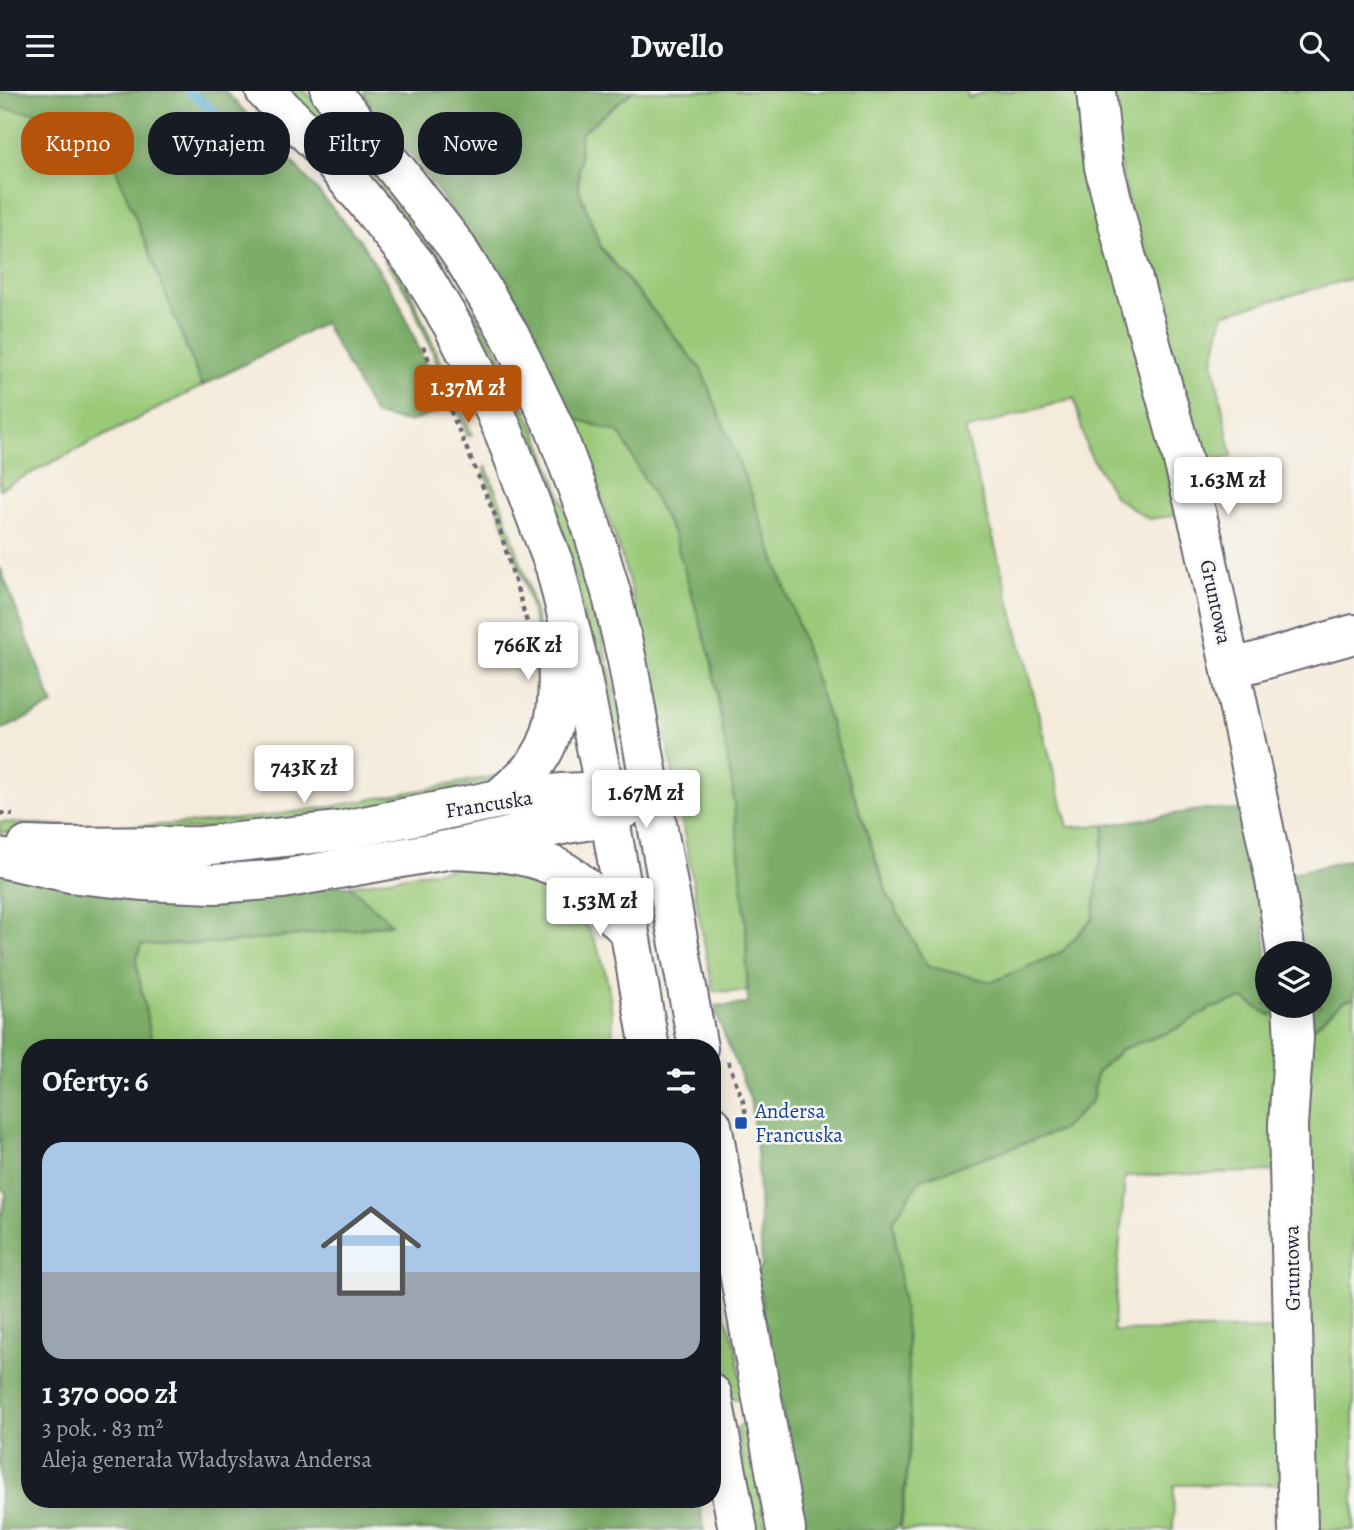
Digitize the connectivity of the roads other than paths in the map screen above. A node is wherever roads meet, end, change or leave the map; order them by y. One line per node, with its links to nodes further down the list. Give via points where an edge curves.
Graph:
1 (265, 91): 4 (main road, via 316,142 417,266 492,405)
2 (1096, 91): 6 (main road, Gruntowa, via 1104,167 1177,437)
3 (336, 93): 7 (main road, via 456,246 510,335 555,429 592,525 611,592)
4 (555, 567): 8 (main road, via 556,718 538,760); 9 (main road)
5 (1354, 634): 6 (main road)
6 (1231, 669): 14 (main road, Gruntowa)
7 (650, 792): 9 (main road, Francuska); 17 (main road)
8 (499, 799): 9 (main road, Francuska); 10 (main road, Francuska, via 339,831 202,846 54,847)
9 (607, 804): 11 (main road, Francuska, via 567,824); 13 (main road)
10 (11, 830)
11 (452, 849): 12 (main road, Francuska, via 282,879 215,884 71,873); 13 (main road, via 499,852 564,872 599,899)
12 (0, 858)
13 (629, 932): 16 (main road)
14 (1284, 941)
15 (1293, 1018): 24 (main road, Gruntowa, via 1288,1125)
16 (648, 1039)
17 (696, 1039)
18 (721, 1175): 20 (main road)
19 (721, 1405): 20 (main road)
20 (763, 1408): 23 (main road)
21 (721, 1441): 22 (main road)
22 (738, 1530)
23 (786, 1530)
24 (1298, 1530)

